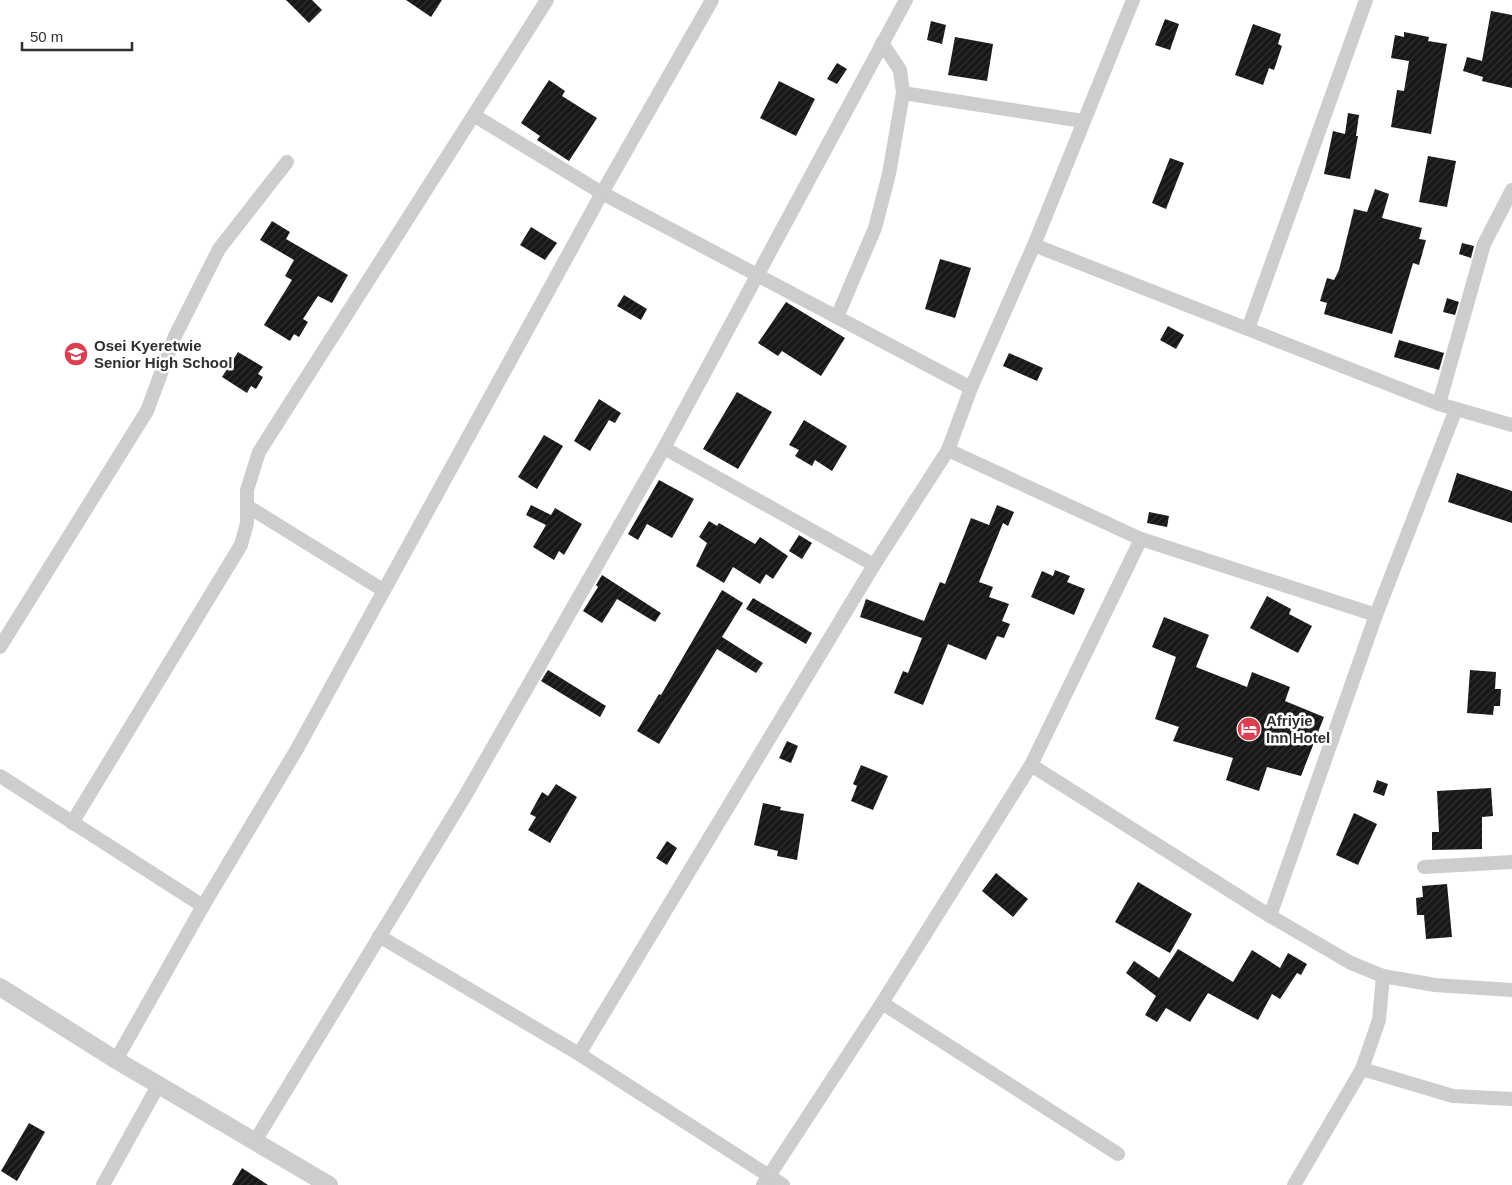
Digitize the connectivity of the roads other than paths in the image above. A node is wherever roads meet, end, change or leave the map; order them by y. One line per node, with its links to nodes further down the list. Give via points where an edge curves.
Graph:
1 (546, 0): 8 (street)
2 (712, 0): 12 (street)
3 (906, 0): 6 (street)
4 (1134, 0): 9 (street)
5 (1366, 0): 16 (street)
6 (882, 43): 7 (street, via 900,70); 14 (street)
7 (903, 93): 9 (street); 15 (street, via 889,174 875,228)
8 (474, 116): 12 (street); 23 (street, via 259,452 247,490)
9 (1083, 121): 13 (street)
10 (287, 162): 28 (street, via 219,249 174,336 147,411)
11 (1512, 190): 18 (street, via 1484,244)
12 (602, 192): 14 (street); 26 (street)
13 (1034, 245): 16 (street); 17 (street)
14 (757, 275): 15 (street); 21 (street)
15 (837, 317): 17 (street)
16 (1248, 329): 18 (street)
17 (971, 388): 22 (street)
18 (1439, 404): 19 (street)
19 (1456, 409): 20 (street); 27 (street)
20 (1512, 425)
21 (664, 448): 25 (street); 36 (street, via 465,796)
22 (948, 450): 24 (street); 25 (street)
23 (247, 506): 26 (street); 31 (street, via 247,523 241,545)
24 (1141, 539): 27 (street); 29 (street)
25 (874, 565): 41 (street)
26 (383, 590): 34 (street, via 297,749)
27 (1376, 615): 35 (street)
28 (0, 647)
29 (1031, 765): 35 (street); 40 (street)
30 (0, 776): 31 (street)
31 (72, 822): 34 (street)
32 (1512, 862): 33 (street)
33 (1424, 867)
34 (203, 906): 42 (street)
35 (1270, 916): 37 (street, via 1351,963)
36 (379, 936): 41 (street); 46 (street)
37 (1383, 976): 39 (street, via 1435,985); 43 (street, via 1379,1020)
38 (0, 987): 42 (street)
39 (1512, 990)
40 (882, 1003): 47 (street); 48 (street)
41 (579, 1054): 48 (street)
42 (116, 1060): 44 (street)
43 (1362, 1069): 45 (street, via 1453,1096); 52 (street)
44 (159, 1084): 46 (street); 49 (street)
45 (1512, 1099)
46 (255, 1141): 50 (street)
47 (1118, 1154)
48 (766, 1181): 51 (street)
49 (104, 1185)
50 (329, 1185)
51 (783, 1185)
52 (1294, 1185)

